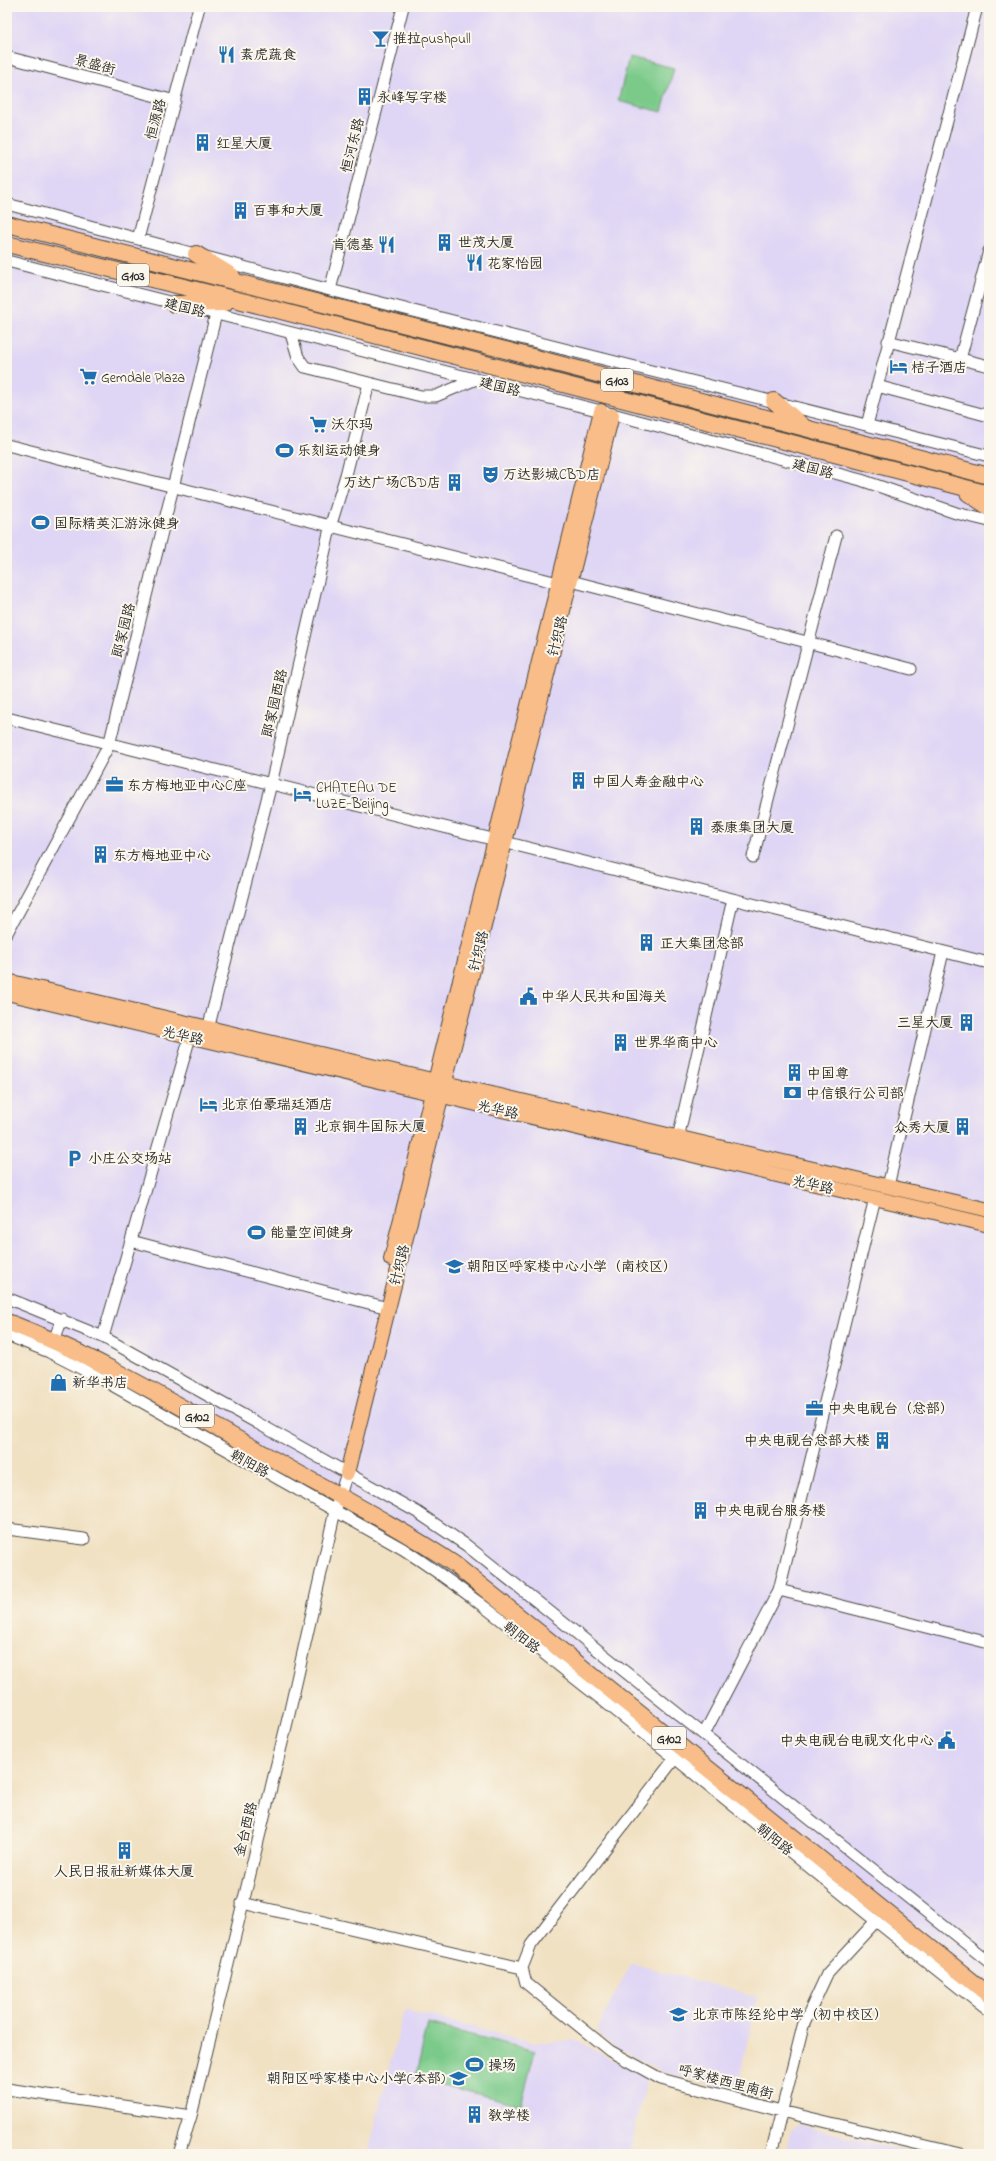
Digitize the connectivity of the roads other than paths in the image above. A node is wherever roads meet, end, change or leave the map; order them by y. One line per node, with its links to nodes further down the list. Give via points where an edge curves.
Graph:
1 (199, 7): 5 (street, 恒源路)
2 (403, 7): 14 (street, 恒河东路)
3 (977, 7): 19 (street)
4 (7, 57): 5 (street, 景盛街)
5 (175, 101): 8 (street, 恒源路)
6 (7, 204): 8 (street)
7 (13, 225): 13 (highway, G103)
8 (138, 239): 11 (street)
9 (11, 245): 15 (highway, 建国路 / G103)
10 (989, 251): 20 (street)
11 (196, 254): 13 (highway); 14 (street)
12 (7, 261): 16 (street, 建国路)
13 (247, 285): 29 (highway, G103)
14 (330, 290): 25 (street)
15 (250, 303): 16 (highway); 33 (highway, 建国路 / G103)
16 (174, 304): 17 (street, 建国路)
17 (216, 314): 18 (street, 建国路); 34 (street, 郎家园路)
18 (292, 334): 22 (street, 建国路); 23 (street, via 298,357 305,367)
19 (888, 341): 20 (street); 24 (street)
20 (960, 359): 21 (street)
21 (989, 366)
22 (474, 380): 23 (street, via 436,396 421,396); 26 (street, 建国路)
23 (369, 383): 38 (street, 郎家园西路)
24 (876, 386): 27 (street); 28 (street)
25 (774, 401): 28 (street); 29 (highway)
26 (607, 413): 37 (street, 建国路, via 861,480); 40 (main road, 针织路)
27 (989, 416)
28 (867, 425): 31 (street)
29 (807, 430): 32 (highway, G103)
30 (7, 445): 34 (street)
31 (989, 456)
32 (989, 476)
33 (959, 486): 35 (highway, 建国路 / G103); 36 (highway)
34 (173, 487): 38 (street); 44 (street, 郎家园路)
35 (987, 494)
36 (989, 508)
37 (989, 522)
38 (331, 524): 40 (street); 45 (street, 郎家园西路)
39 (836, 536): 41 (street)
40 (565, 582): 41 (street); 46 (main road, 针织路)
41 (808, 642): 42 (street); 47 (street)
42 (911, 669)
43 (7, 718): 44 (street)
44 (110, 745): 45 (street); 49 (street, 郎家园路)
45 (271, 784): 46 (street); 54 (street, 郎家园西路)
46 (500, 841): 48 (street); 56 (main road, 针织路)
47 (753, 857)
48 (733, 899): 50 (street); 57 (street)
49 (7, 933)
50 (943, 952): 51 (street); 58 (street)
51 (989, 963)
52 (7, 981): 54 (main road, 光华路)
53 (7, 993): 55 (main road, 光华路)
54 (208, 1029): 56 (main road, 光华路)
55 (190, 1037): 56 (main road, 光华路); 62 (street)
56 (438, 1088): 57 (main road, 光华路); 59 (main road, 光华路); 64 (main road, 针织路)
57 (678, 1138): 58 (main road, 光华路)
58 (888, 1186): 60 (main road, 光华路)
59 (875, 1198): 61 (main road, 光华路); 73 (street)
60 (989, 1210)
61 (989, 1225)
62 (131, 1241): 64 (street); 69 (street)
63 (7, 1298): 68 (street, 朝阳路)
64 (384, 1307): 70 (main road, 针织路)
65 (7, 1313): 68 (highway, 朝阳路 / G102)
66 (7, 1322): 68 (highway, 朝阳路 / G102)
67 (7, 1335): 68 (street, 朝阳路)
68 (56, 1335): 69 (street, 朝阳路); 70 (street, 朝阳路); 70 (highway, 朝阳路 / G102, via 107,1353)
69 (103, 1337): 70 (street, 朝阳路)
70 (340, 1487): 75 (street, 朝阳路, via 417,1512 466,1545); 76 (street, 朝阳路, via 403,1549 446,1577); 77 (street, 金台西路, via 290,1710); 81 (highway, 朝阳路 / G102, via 412,1525 458,1557); 82 (highway, 朝阳路 / G102, via 454,1564)
71 (7, 1530): 72 (street)
72 (84, 1539)
73 (779, 1590): 74 (street); 75 (street)
74 (989, 1643)
75 (704, 1734): 79 (street, 朝阳路)
76 (676, 1758): 78 (street, 朝阳路); 80 (street, via 531,1945)
77 (242, 1903): 80 (street); 86 (street, 金台西路)
78 (876, 1920): 83 (street, 朝阳路); 85 (street, via 827,1974 803,2026)
79 (989, 1962)
80 (522, 1968): 85 (street, 呼家楼西里南街, via 526,1983 610,2051 661,2079)
81 (989, 1981)
82 (989, 1995)
83 (989, 2011)
84 (7, 2089): 86 (street)
85 (781, 2112): 88 (street); 89 (street, 呼家楼西里南街)
86 (191, 2116): 87 (street, 金台西路)
87 (179, 2154)
88 (771, 2154)
89 (960, 2154)

